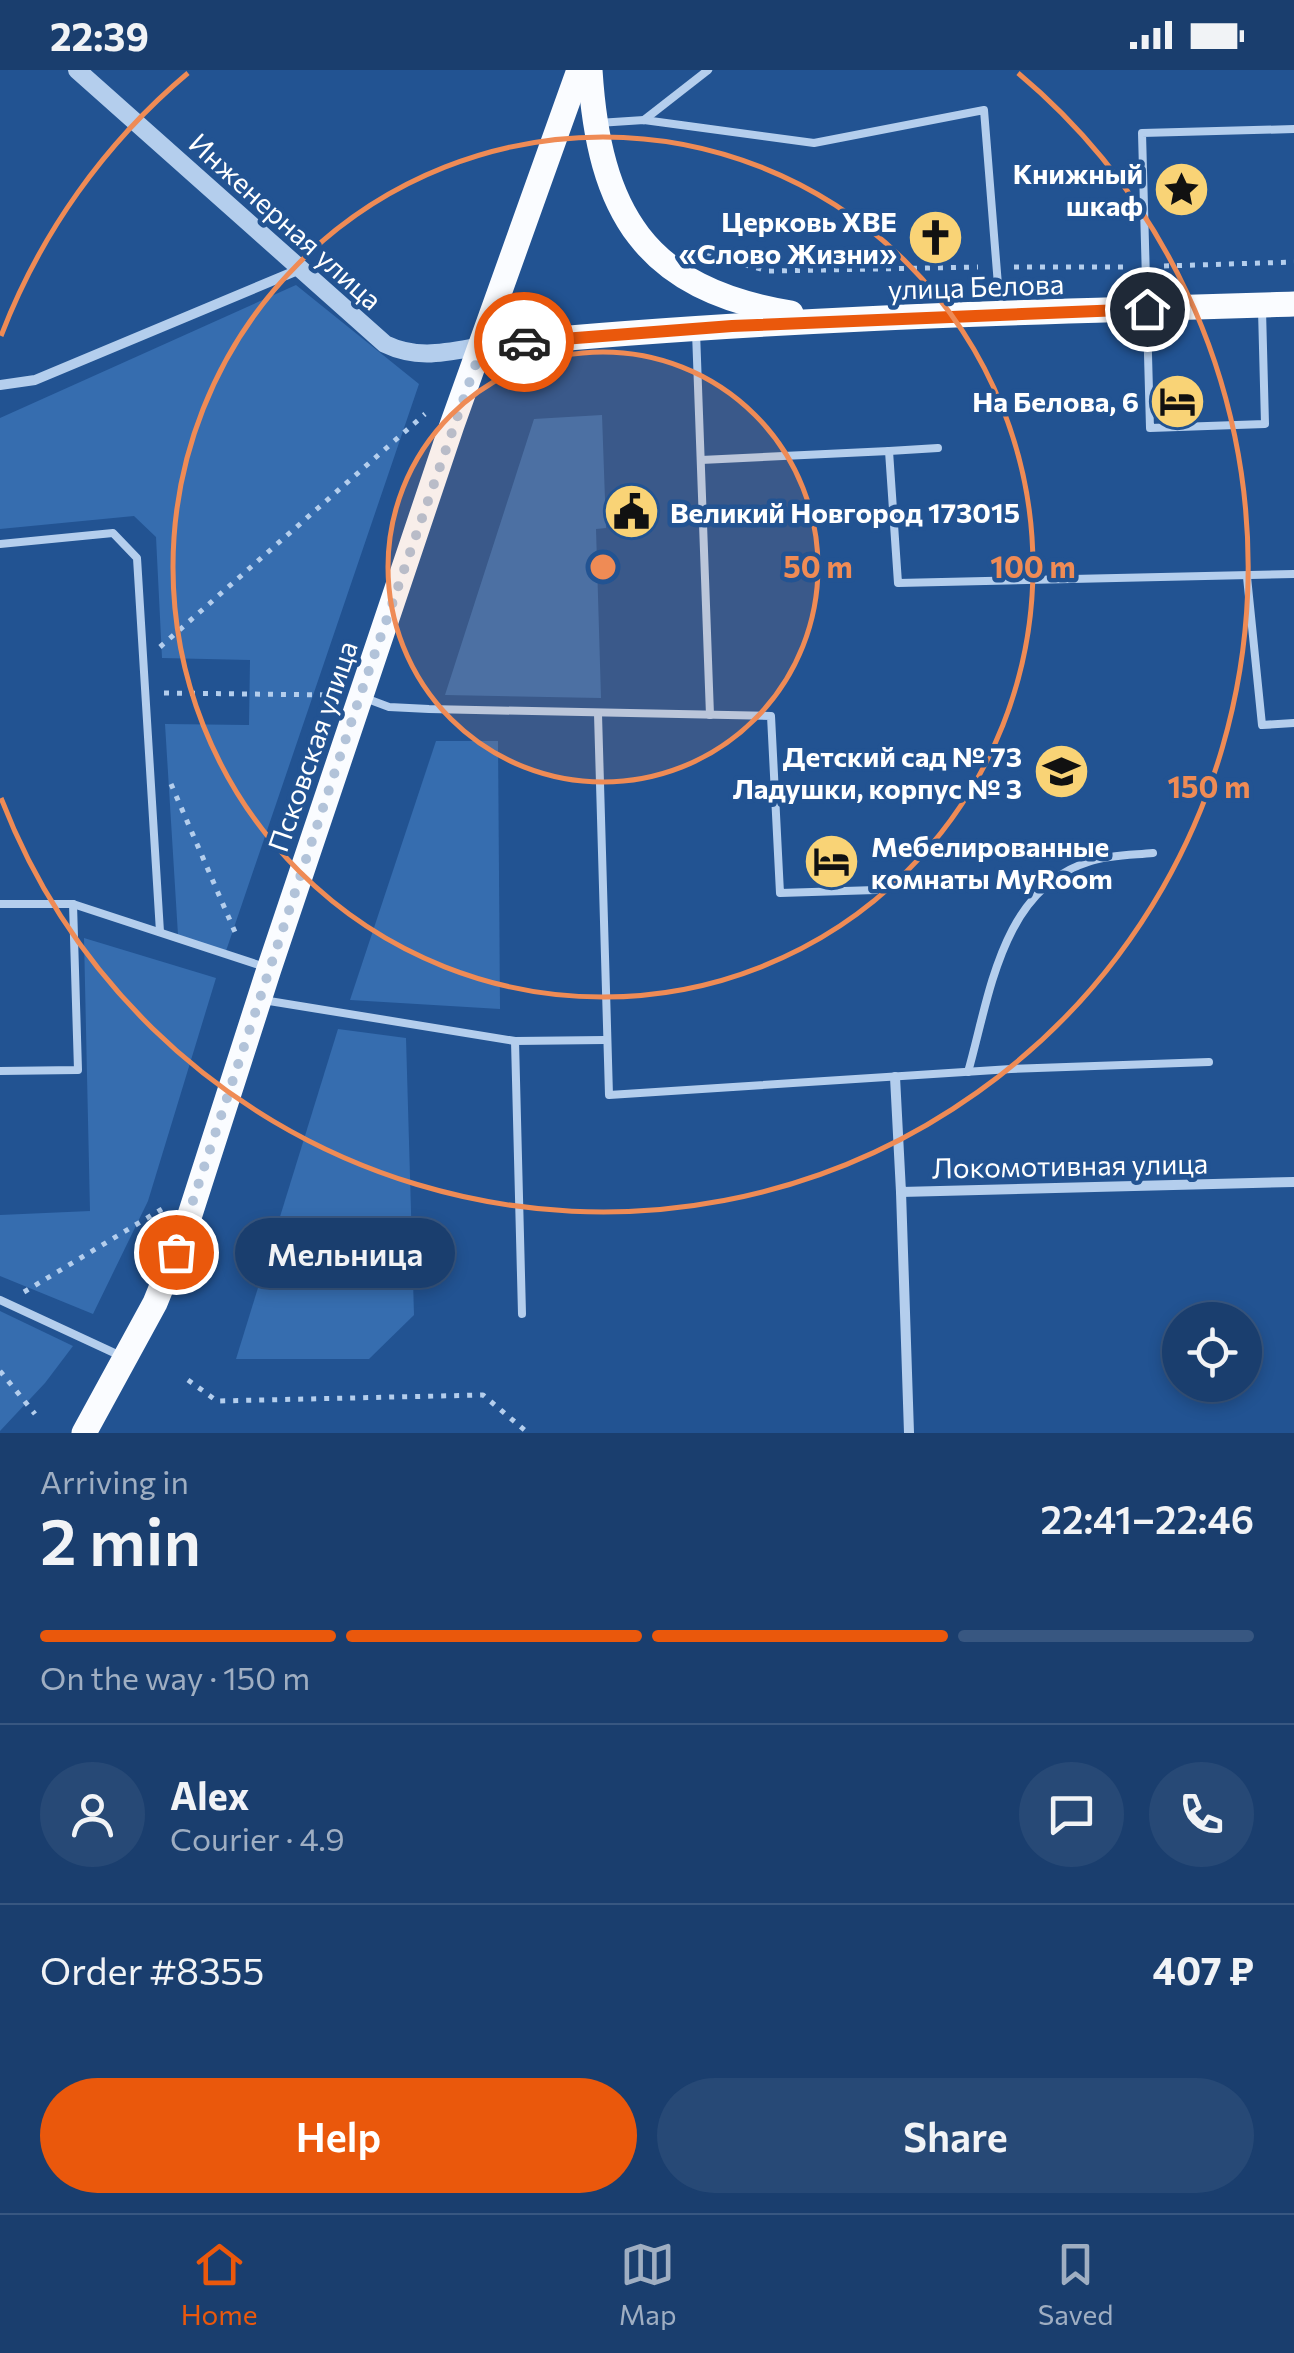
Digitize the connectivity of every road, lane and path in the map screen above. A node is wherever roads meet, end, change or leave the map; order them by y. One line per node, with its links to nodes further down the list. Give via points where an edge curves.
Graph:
1 (77, 70): 12 (street, Инженерная улица)
2 (579, 70): 19 (main road, Псковская улица)
3 (590, 70): 6 (main road, улица Белова)
4 (708, 70): 5 (lane)
5 (644, 120): 6 (lane); 10 (lane, via 814,143 984,110)
6 (594, 123): 17 (main road, улица Белова, via 624,216 677,274 767,309)
7 (1294, 129): 11 (lane, via 1142,133)
8 (699, 254): 10 (path, via 769,271)
9 (1294, 262): 11 (path)
10 (996, 267): 11 (path); 16 (lane)
11 (1146, 267): 15 (lane)
12 (298, 270): 19 (street, Инженерная улица, via 400,351 424,355); 20 (street, via 35,380)
13 (1294, 304): 14 (main road, улица Белова)
14 (1262, 305): 15 (main road, улица Белова); 15 (lane, via 1265,424 1150,428)
15 (1147, 309): 16 (main road, улица Белова)
16 (1000, 315): 17 (main road, улица Белова)
17 (841, 320): 18 (main road, улица Белова)
18 (696, 328): 19 (main road, улица Белова); 24 (lane)
19 (482, 346): 31 (main road, Псковская улица)
20 (0, 384)
21 (425, 414): 28 (path)
22 (938, 448): 23 (lane)
23 (889, 452): 24 (lane); 27 (lane, via 898,584)
24 (701, 460): 33 (lane)
25 (0, 544): 28 (lane, via 112,533 136,558)
26 (1294, 574): 27 (lane)
27 (1247, 577): 34 (lane, via 1262,725)
28 (142, 662): 29 (lane)
29 (144, 693): 30 (path); 40 (lane)
30 (331, 695)
31 (360, 696): 32 (lane, via 389,707); 42 (main road, Псковская улица)
32 (598, 714): 33 (lane); 44 (lane)
33 (710, 715): 37 (lane, via 772,716 780,893)
34 (1294, 723)
35 (169, 779): 41 (path)
36 (1153, 853): 48 (lane, via 1092,860 1056,876 1028,904 1006,938)
37 (876, 890)
38 (0, 904): 39 (lane)
39 (73, 904): 40 (lane); 47 (lane, via 78,1070)
40 (160, 932): 42 (lane)
41 (244, 953)
42 (269, 968): 43 (main road, Псковская улица)
43 (259, 999): 45 (lane); 55 (main road, Псковская улица, via 186,1227)
44 (605, 1040): 45 (lane); 49 (lane, via 609,1095)
45 (515, 1041): 54 (lane)
46 (1209, 1062): 48 (lane)
47 (0, 1071)
48 (968, 1072): 49 (lane)
49 (895, 1077): 51 (street, Локомотивная улица)
50 (1294, 1182): 51 (street, Локомотивная улица)
51 (901, 1192): 61 (street)
52 (162, 1209): 53 (path)
53 (3, 1301): 55 (lane)
54 (522, 1314)
55 (126, 1358): 59 (main road, Псковская улица)
56 (0, 1371): 58 (path)
57 (188, 1380): 60 (path, via 216,1401 483,1395)
58 (36, 1414)
59 (84, 1433)
60 (528, 1433)
61 (909, 1433)

